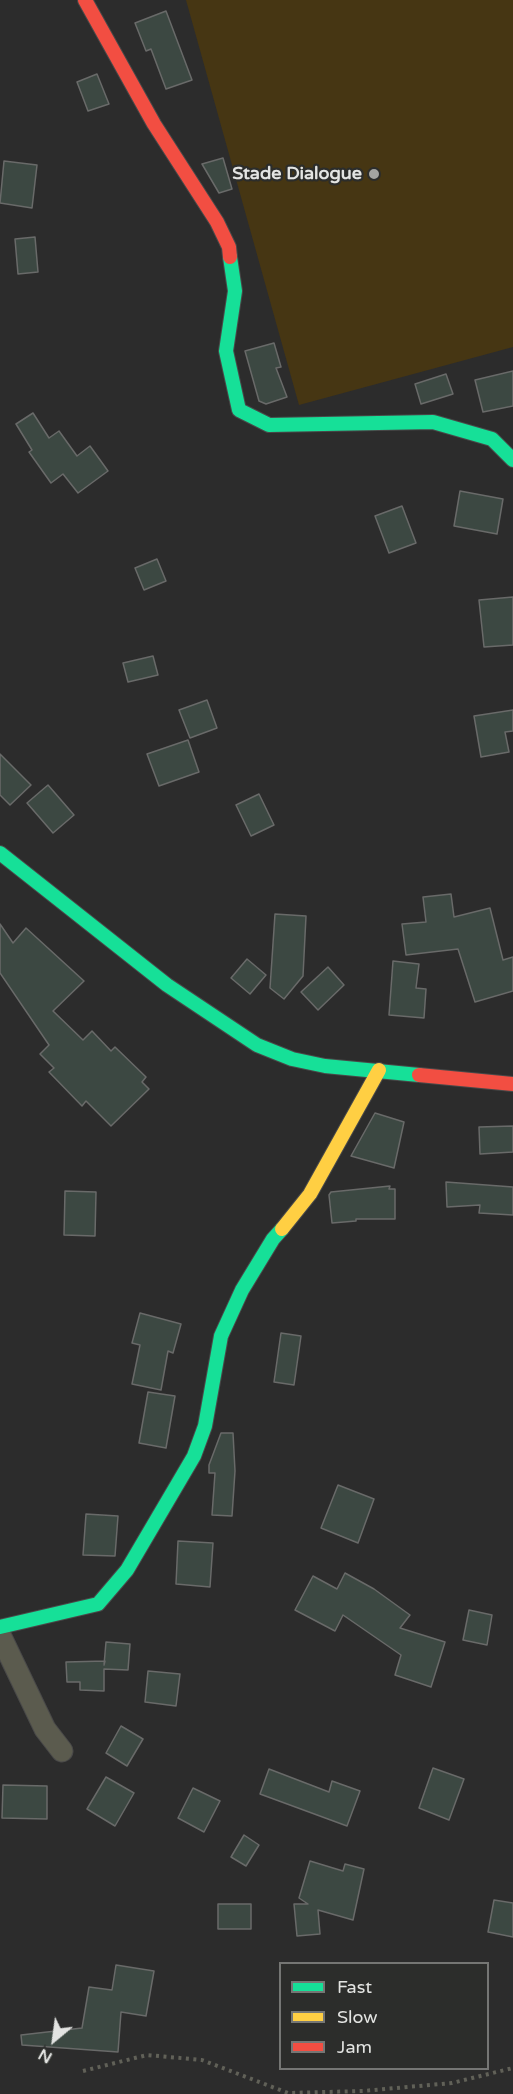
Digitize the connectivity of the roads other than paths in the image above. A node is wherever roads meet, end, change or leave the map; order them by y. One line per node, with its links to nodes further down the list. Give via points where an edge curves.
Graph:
1 (85, 0): 2 (street, via 229,247 236,291 226,351 239,410 269,425 432,422 492,439)
2 (513, 460)
3 (0, 853): 4 (street, via 167,985 257,1046 325,1066)
4 (379, 1070): 5 (street); 6 (street, via 310,1194 273,1239 242,1290 221,1336 205,1426 194,1456 127,1570 98,1604)
5 (513, 1084)
6 (0, 1627)
7 (0, 1635): 8 (street, via 45,1729)
8 (62, 1751)

